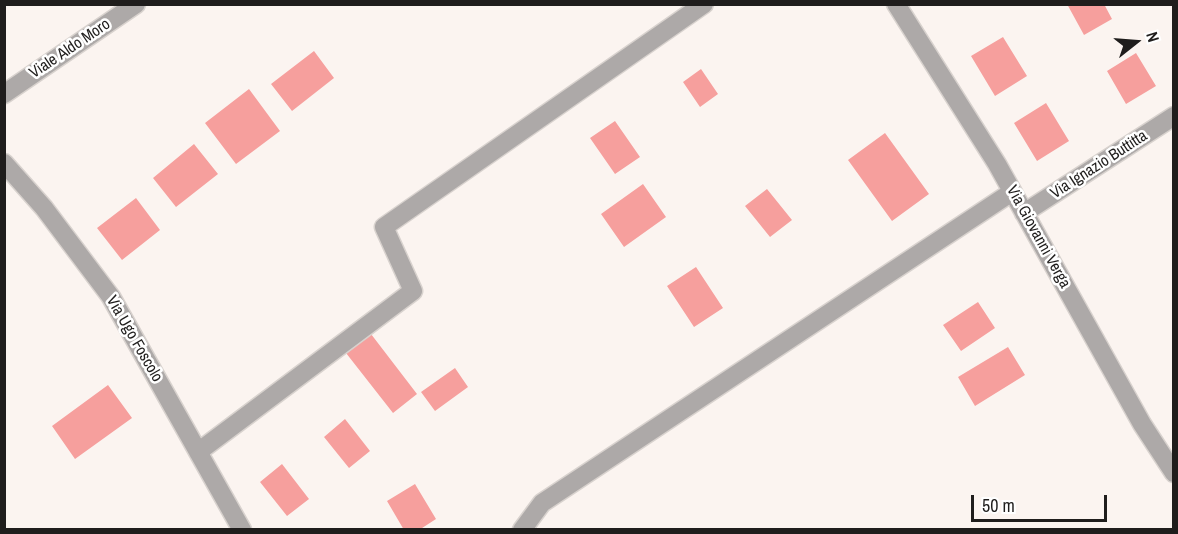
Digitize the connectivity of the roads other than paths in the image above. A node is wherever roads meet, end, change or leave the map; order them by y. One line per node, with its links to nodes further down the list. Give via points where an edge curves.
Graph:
1 (136, 4): 4 (street, Viale Aldo Moro)
2 (704, 4): 9 (street, via 384,227 413,291)
3 (896, 4): 7 (street, Via Giovanni Verga)
4 (4, 94)
5 (1173, 117): 8 (street, Via Ignazio Buttitta)
6 (4, 163): 9 (street, Via Ugo Foscolo, via 44,208 111,297)
7 (1011, 192): 8 (street, Via Giovanni Verga); 12 (street, via 542,503)
8 (1024, 213): 10 (street, Via Giovanni Verga)
9 (198, 452): 11 (street, Via Ugo Foscolo)
10 (1173, 473)
11 (242, 530)
12 (522, 530)

